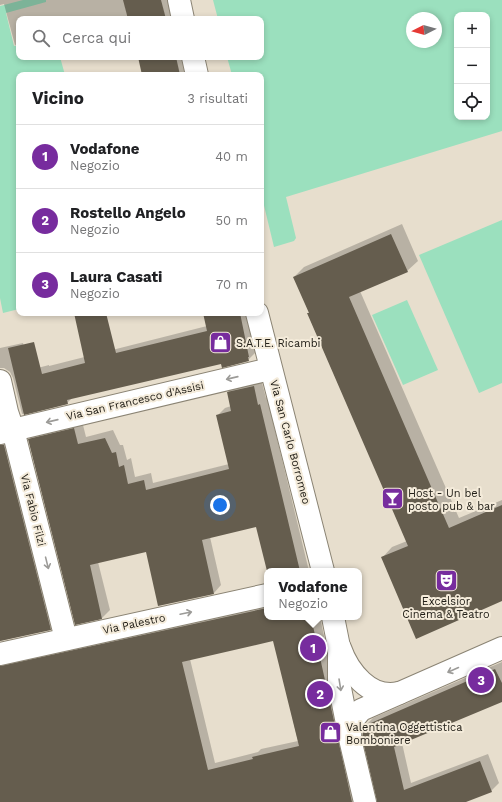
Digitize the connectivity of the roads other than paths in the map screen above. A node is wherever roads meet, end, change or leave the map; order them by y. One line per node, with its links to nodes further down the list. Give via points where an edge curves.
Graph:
1 (179, 0): 2 (street)
2 (183, 16)
3 (194, 60): 4 (street)
4 (197, 72)
5 (258, 316): 6 (street, Via San Carlo Borromeo)
6 (270, 369): 8 (street, Via San Francesco d'Assisi, one-way to 8); 9 (street, Via San Carlo Borromeo)
7 (0, 381): 8 (street, Via Fabio Filzi, via 7,412)
8 (7, 431): 12 (street, Via Fabio Filzi, one-way to 12)
9 (322, 568)
10 (264, 596): 12 (street, Via Palestro, one-way to 10)
11 (334, 620): 13 (street)
12 (66, 639): 15 (street, Via Palestro)
13 (339, 647): 16 (street, via 352,672 365,684 379,692); 17 (street, one-way to 17, via 339,683)
14 (502, 648): 16 (street, one-way to 16)
15 (0, 654)
16 (402, 692): 17 (street, via 374,703 356,714 349,728)
17 (350, 739): 18 (street)
18 (365, 802)

